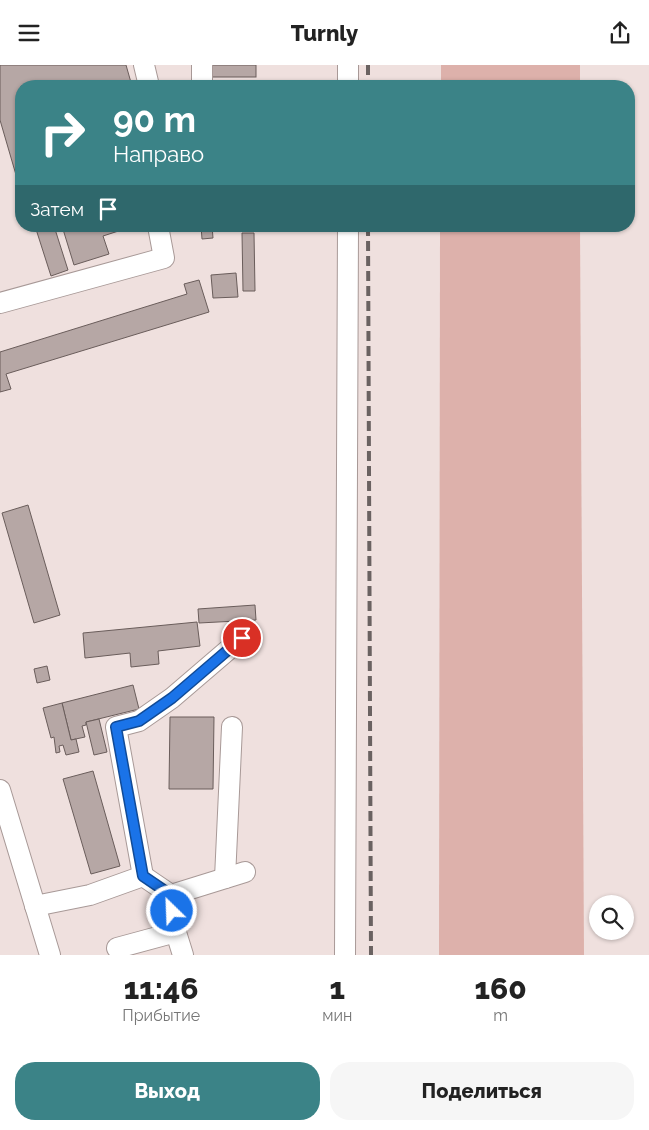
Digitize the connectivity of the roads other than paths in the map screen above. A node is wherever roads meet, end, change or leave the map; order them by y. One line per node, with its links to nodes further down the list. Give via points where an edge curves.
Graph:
1 (144, 65): 4 (street)
2 (202, 65): 5 (street)
3 (348, 65): 6 (street)
4 (148, 80)
5 (202, 80)
6 (348, 80)
7 (159, 232): 9 (street, via 164,257)
8 (348, 232): 22 (street)
9 (0, 303)
10 (242, 638): 14 (street, via 172,698 139,721 116,727)
11 (232, 727): 15 (street)
12 (0, 789): 17 (street)
13 (245, 872): 15 (street)
14 (143, 876): 16 (street); 17 (street, via 90,895)
15 (225, 878): 16 (street)
16 (171, 895): 18 (street)
17 (35, 906): 20 (street)
18 (176, 932): 19 (street); 21 (street)
19 (117, 948)
20 (50, 955)
21 (183, 955)
22 (345, 955)

